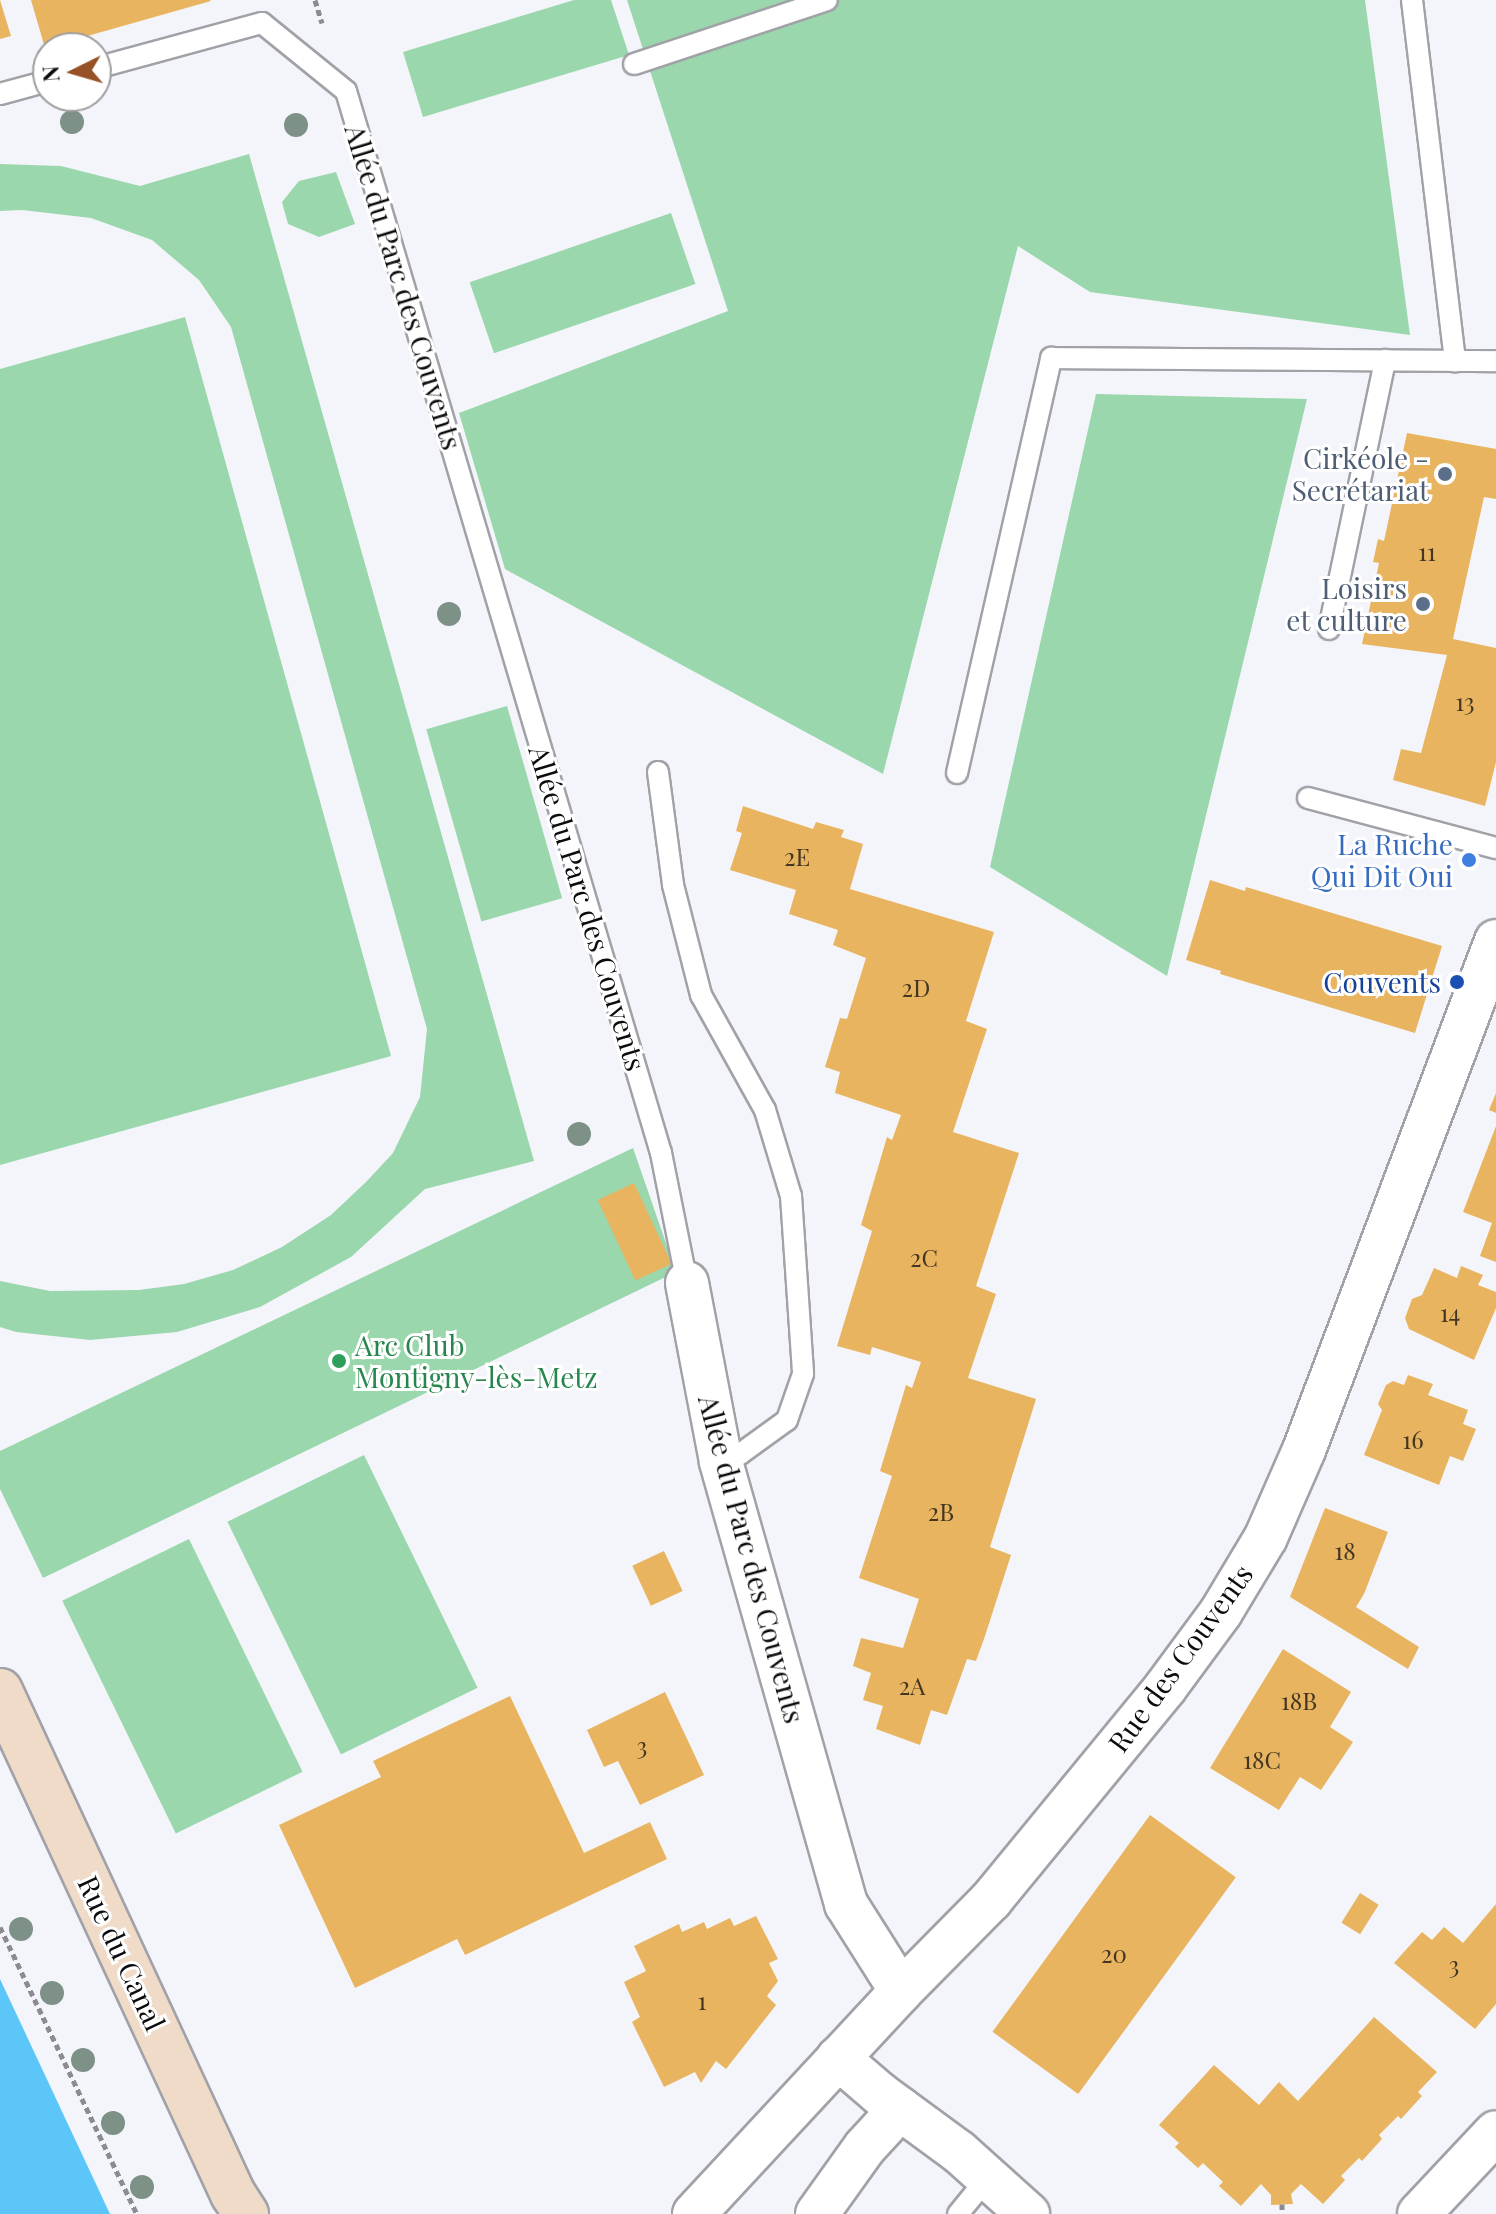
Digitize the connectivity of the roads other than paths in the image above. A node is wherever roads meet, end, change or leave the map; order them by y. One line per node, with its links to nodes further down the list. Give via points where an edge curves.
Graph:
1 (827, 0): 4 (lane)
2 (1412, 0): 8 (lane)
3 (112, 64): 16 (lane, Allée du Parc des Couvents, via 262,23 346,91 661,1153)
4 (634, 64)
5 (32, 85): 6 (lane)
6 (0, 94)
7 (1385, 360): 8 (lane); 10 (lane); 12 (lane, via 1051,358)
8 (1455, 361): 9 (lane)
9 (1496, 361)
10 (1329, 629)
11 (658, 772): 17 (lane, via 673,885 701,995 765,1110 791,1196 803,1374 787,1420)
12 (957, 773)
13 (1308, 798): 14 (lane)
14 (1496, 848)
15 (1496, 941): 19 (street, Rue des Couvents, via 1304,1450 1266,1537 1221,1612 1165,1688 991,1900)
16 (687, 1283): 17 (street, Allée du Parc des Couvents)
17 (721, 1462): 19 (street, Allée du Parc des Couvents, via 846,1904)
18 (0, 1691): 24 (street, Rue du Canal)
19 (901, 1991): 20 (street, Rue des Couvents)
20 (838, 2058): 21 (street); 25 (street, Rue des Couvents)
21 (900, 2109): 23 (street); 26 (street)
22 (1496, 2132): 29 (street)
23 (989, 2176): 27 (lane); 28 (street)
24 (246, 2214)
25 (694, 2214)
26 (817, 2214)
27 (958, 2214)
28 (1028, 2214)
29 (1419, 2214)

